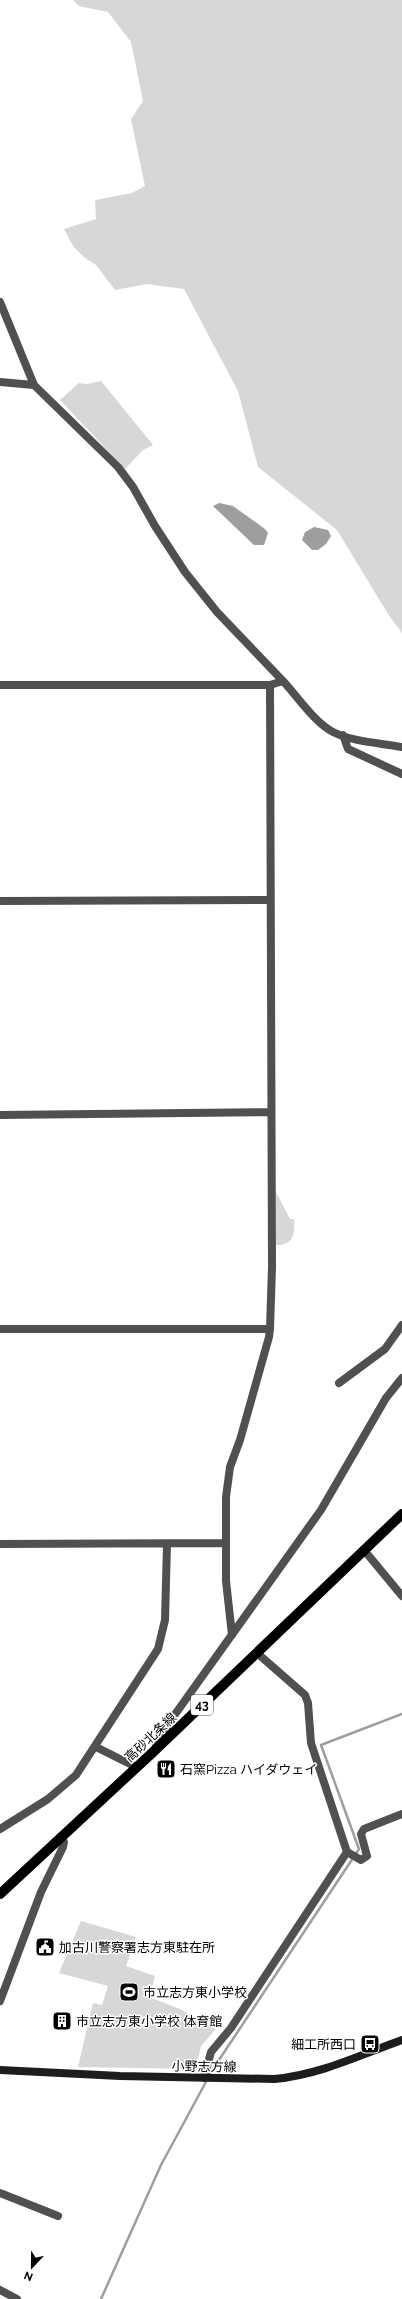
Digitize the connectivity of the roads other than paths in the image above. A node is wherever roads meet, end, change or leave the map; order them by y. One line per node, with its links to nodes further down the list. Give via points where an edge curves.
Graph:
1 (0, 302): 3 (street)
2 (0, 382): 3 (street)
3 (34, 385): 4 (street, via 118,467 185,572 217,612)
4 (283, 681): 6 (street); 7 (street, via 321,723 332,732)
5 (0, 685): 6 (street)
6 (270, 685): 10 (street)
7 (343, 735): 8 (street); 9 (street, via 348,749)
8 (402, 747)
9 (402, 774)
10 (270, 900): 11 (street); 12 (street)
11 (0, 901)
12 (270, 1112): 13 (street); 16 (street)
13 (0, 1115)
14 (402, 1325): 18 (street, via 385,1349)
15 (0, 1329): 16 (street)
16 (270, 1329): 20 (street, via 240,1440 230,1467)
17 (402, 1378): 25 (street, via 386,1398 320,1510)
18 (339, 1383)
19 (402, 1514): 23 (main road, 高砂北条線 / 43)
20 (224, 1543): 22 (street); 25 (street)
21 (0, 1544): 22 (street)
22 (167, 1544): 27 (street, via 165,1620 158,1649)
23 (364, 1550): 24 (street); 26 (main road, 高砂北条線 / 43)
24 (402, 1596)
25 (232, 1634): 28 (street, via 171,1720)
26 (257, 1653): 28 (main road, 高砂北条線 / 43); 33 (street, via 306,1695 311,1744)
27 (96, 1748): 29 (street); 31 (street, via 76,1775 48,1799)
28 (151, 1754): 29 (main road, 高砂北条線 / 43)
29 (136, 1768): 32 (main road, 高砂北条線 / 43)
30 (402, 1814): 33 (street, via 364,1829 361,1834 367,1856 361,1860)
31 (0, 1829)
32 (60, 1837): 34 (main road, 高砂北条線 / 43); 35 (street, via 64,1842 63,1847 38,1899)
33 (347, 1852): 38 (street, via 231,2028 211,2052)
34 (0, 1894)
35 (0, 2001)
36 (402, 2040): 38 (main road, 小野志方線, via 318,2071 294,2077 260,2080)
37 (0, 2070): 38 (main road, 小野志方線)
38 (204, 2078)
39 (0, 2193): 40 (street)
40 (58, 2216)
41 (0, 2290): 42 (street)
42 (17, 2299)

